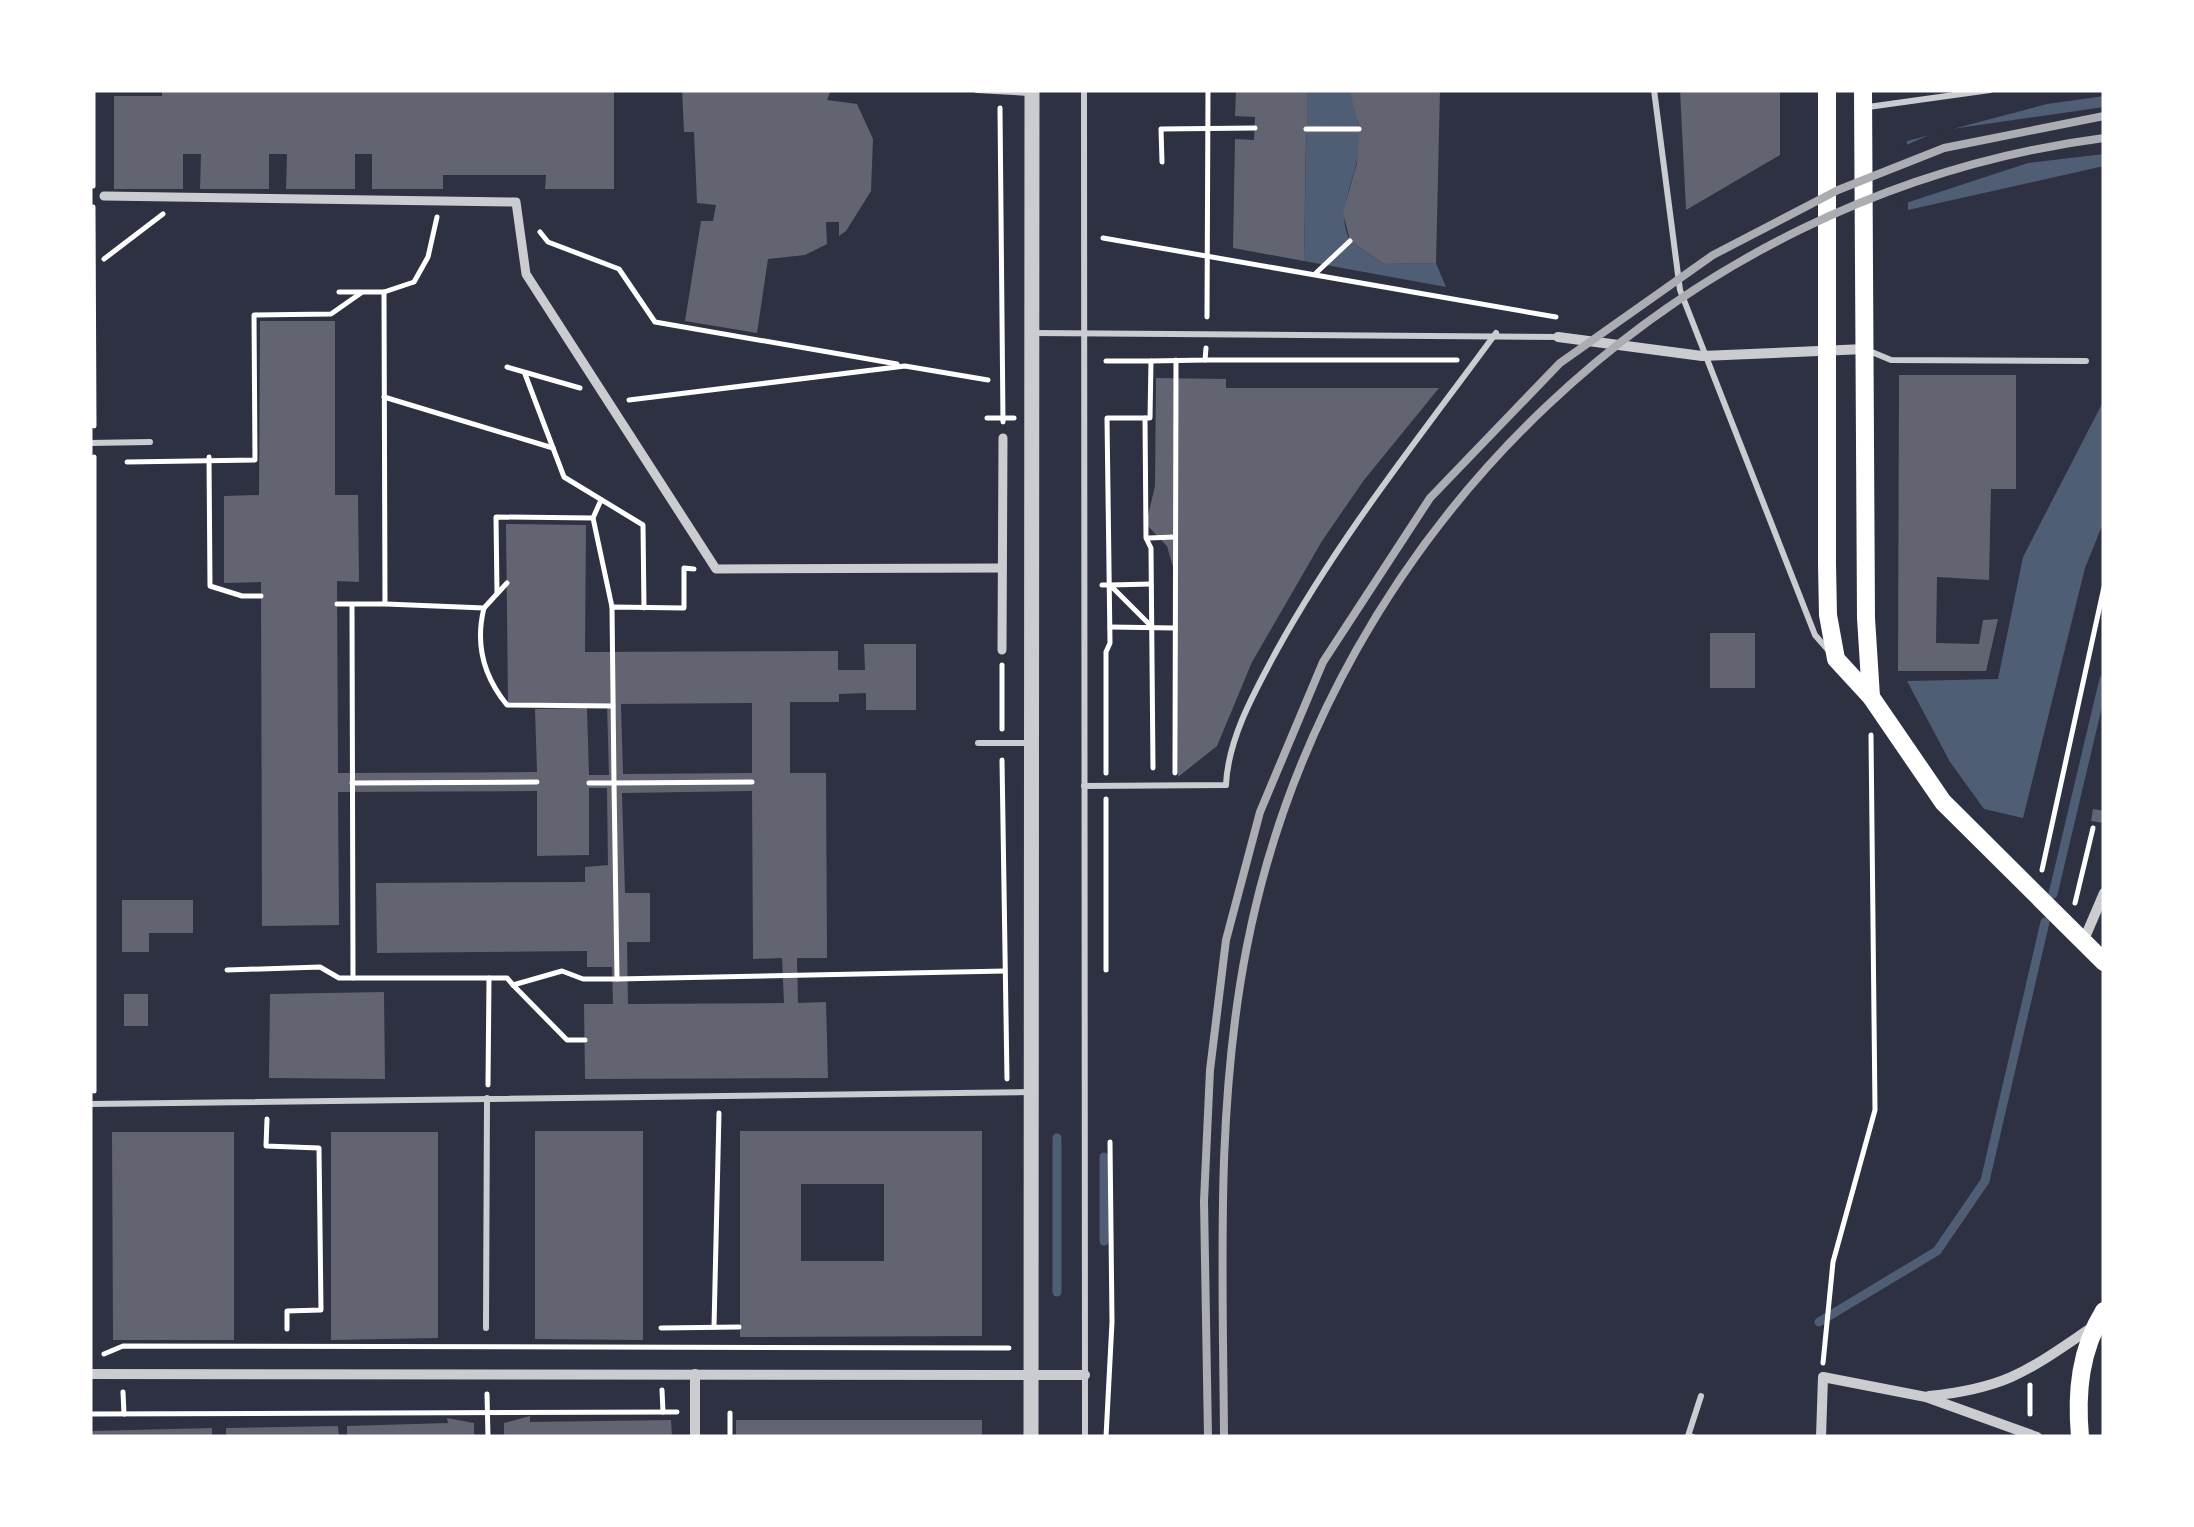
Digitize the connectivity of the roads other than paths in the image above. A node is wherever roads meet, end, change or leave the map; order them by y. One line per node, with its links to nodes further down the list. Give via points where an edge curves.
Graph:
1 (977, 90): 7 (lane)
2 (1084, 90): 11 (lane)
3 (1654, 90): 16 (lane, via 1680,290)
4 (1827, 90): 14 (main road)
5 (1990, 90): 8 (lane)
6 (1032, 91): 7 (lane); 10 (street)
7 (1000, 92)
8 (1864, 99): 15 (main road)
9 (104, 196): 21 (street, via 516,202 526,274 716,568)
10 (1032, 332): 11 (lane); 27 (street)
11 (1085, 332): 12 (lane); 29 (lane)
12 (1496, 334): 13 (lane); 29 (lane, via 1376,490 1309,593 1240,725 1226,785)
13 (1558, 336): 16 (street)
14 (1826, 349): 15 (street); 16 (street); 25 (main road, via 1828,615)
15 (1866, 349): 17 (lane, via 1891,360); 26 (main road)
16 (1702, 356): 25 (lane, via 1815,635)
17 (2086, 360)
18 (1003, 438): 21 (street)
19 (150, 442): 20 (lane)
20 (92, 443)
21 (1002, 568): 22 (street)
22 (1002, 585): 23 (street); 24 (street)
23 (1018, 585)
24 (1002, 650)
25 (1836, 659): 26 (main road)
26 (1870, 697): 31 (main road, via 1942,802)
27 (1031, 743): 28 (lane); 33 (street)
28 (978, 744)
29 (1084, 786): 41 (lane)
30 (2104, 893): 31 (street)
31 (2083, 942): 32 (main road)
32 (2104, 962)
33 (1031, 1092): 34 (lane); 38 (street)
34 (488, 1098): 35 (lane); 37 (lane)
35 (92, 1104)
36 (2100, 1319): 43 (street, via 2026,1374 1976,1392); 50 (main road, via 2082,1362)
37 (486, 1328)
38 (1031, 1373): 40 (street); 41 (street); 46 (street)
39 (90, 1374): 40 (street)
40 (695, 1374): 45 (street)
41 (1085, 1375): 47 (lane)
42 (1701, 1396): 48 (lane)
43 (1926, 1397): 44 (street); 49 (street, via 1823,1376)
44 (2031, 1434)
45 (696, 1437)
46 (1032, 1437)
47 (1085, 1437)
48 (1690, 1437)
49 (1821, 1437)
50 (2080, 1437)

